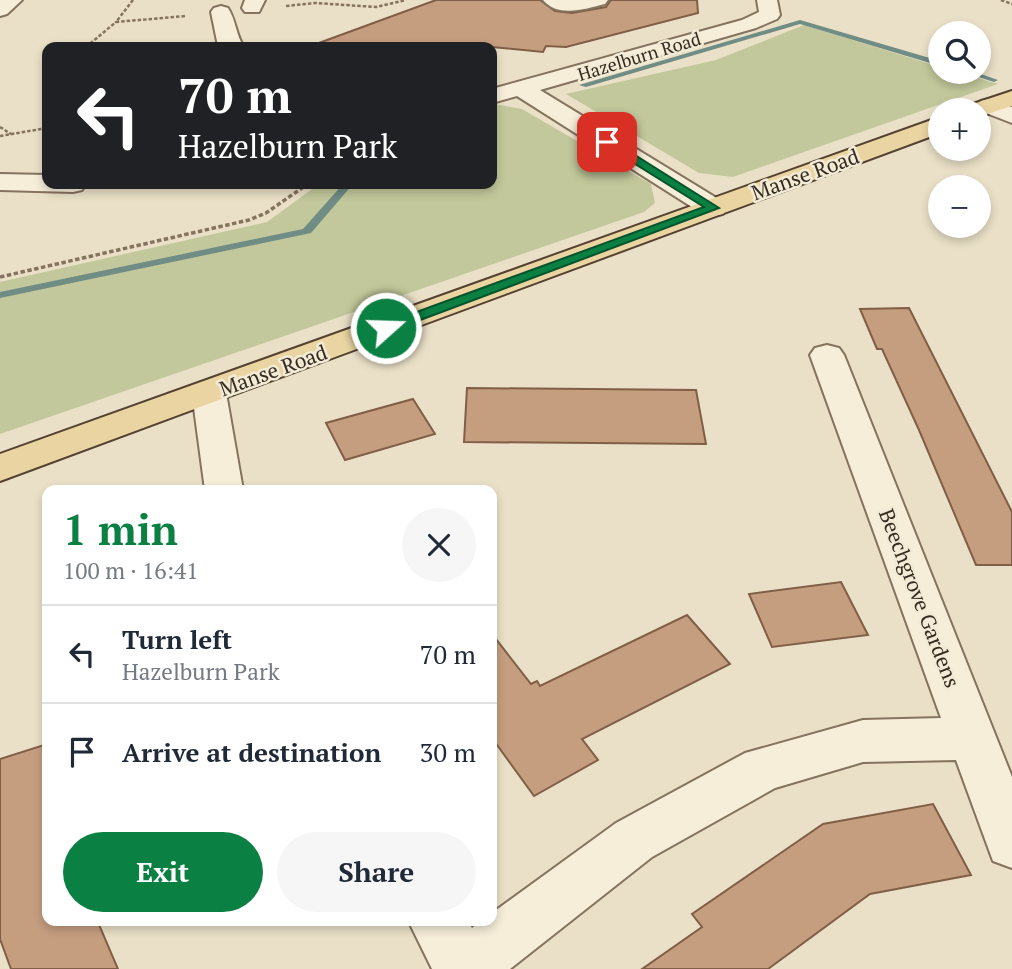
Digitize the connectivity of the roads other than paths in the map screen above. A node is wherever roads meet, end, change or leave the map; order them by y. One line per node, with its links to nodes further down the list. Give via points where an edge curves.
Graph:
1 (12, 0): 5 (street)
2 (553, 0): 3 (street, via 571,6)
3 (598, 0)
4 (768, 0): 8 (street, Hazelburn Road, via 769,16 748,24)
5 (0, 10)
6 (221, 12): 7 (street)
7 (228, 42)
8 (522, 89): 9 (street, Hazelburn Road); 17 (street)
9 (497, 95)
10 (1012, 98): 11 (main road)
11 (991, 106)
12 (991, 110): 13 (street)
13 (1012, 116)
14 (928, 128): 17 (main road, Manse Road)
15 (0, 181): 16 (street)
16 (42, 183)
17 (713, 208): 19 (main road, Manse Road)
18 (827, 355): 22 (street, Beechgrove Gardens)
19 (209, 393): 20 (main road, Manse Road); 21 (street)
20 (0, 468)
21 (223, 485)
22 (974, 739): 23 (street, Beechgrove Gardens); 25 (street, via 863,741 763,769 634,840)
23 (1012, 843)
24 (439, 926): 25 (street)
25 (464, 969)

